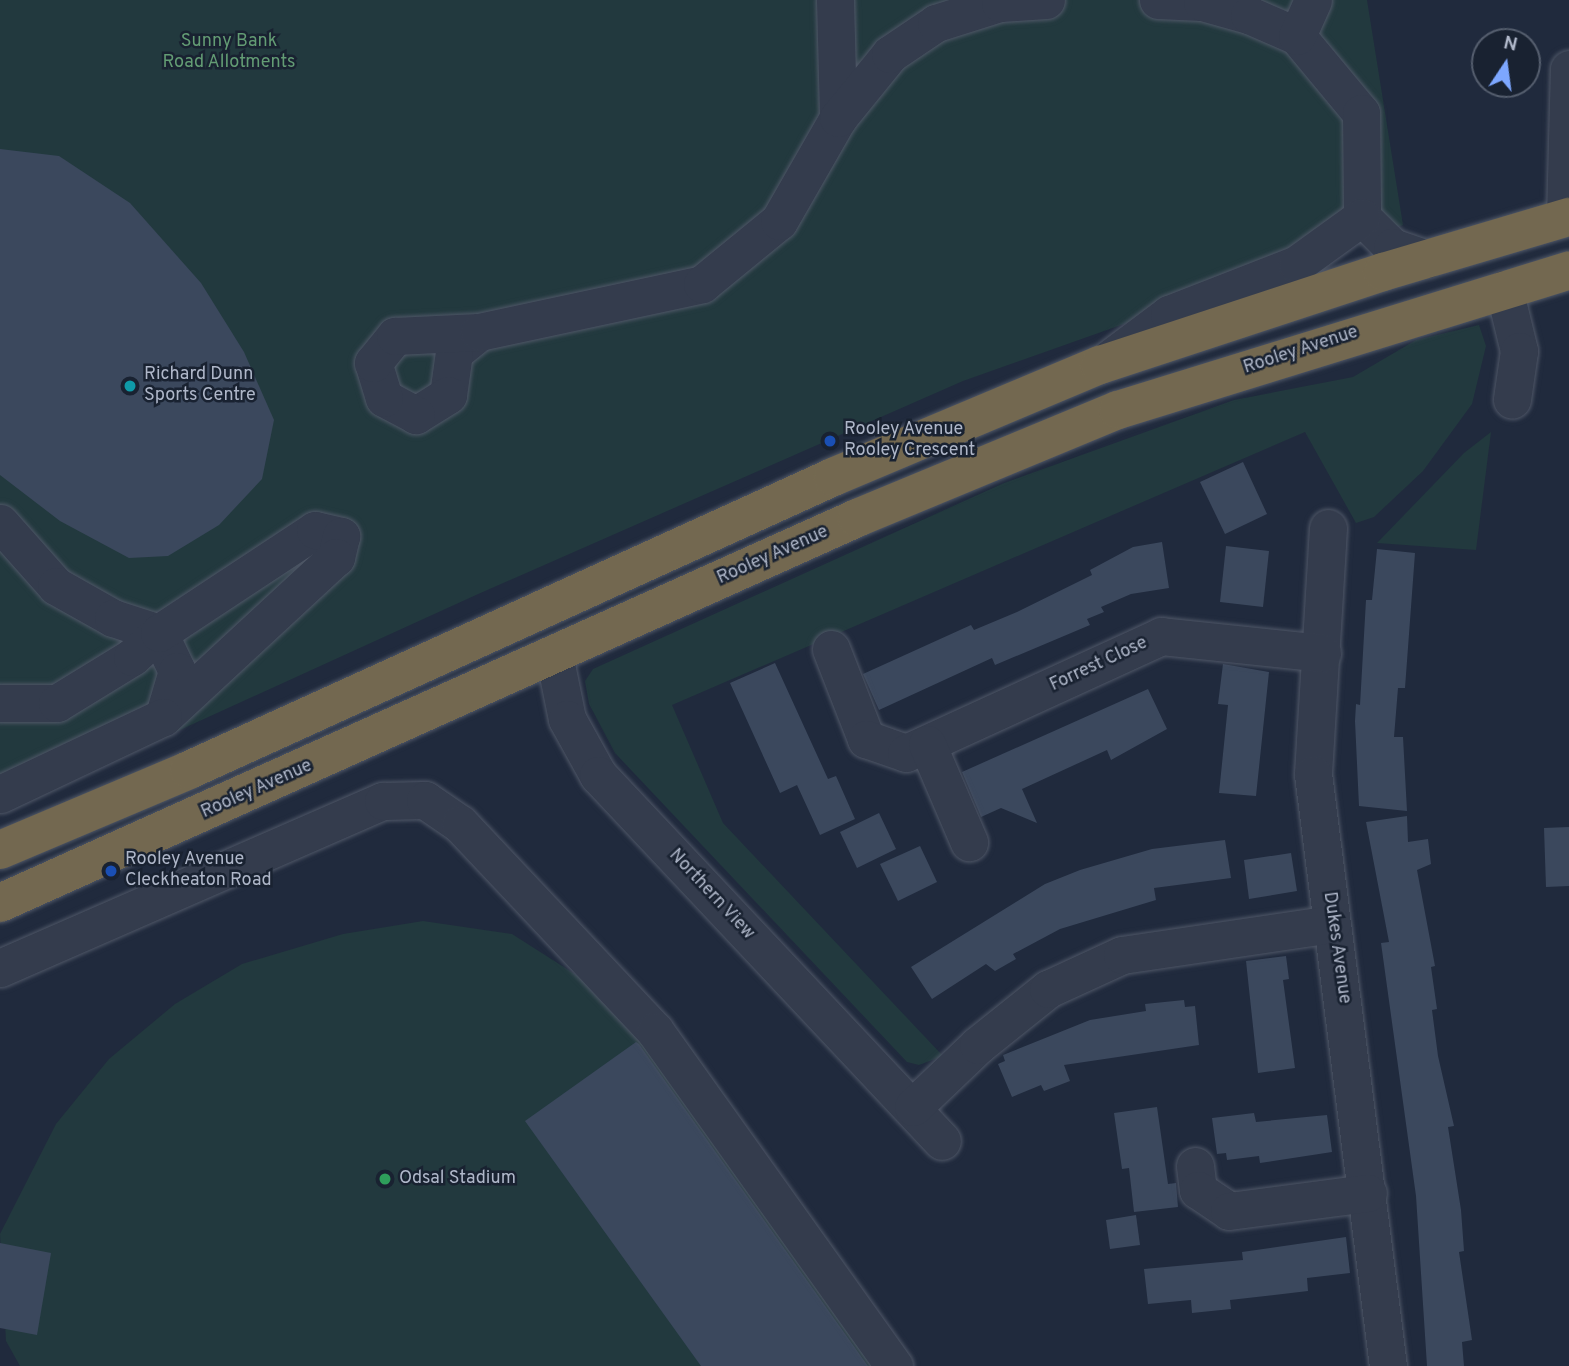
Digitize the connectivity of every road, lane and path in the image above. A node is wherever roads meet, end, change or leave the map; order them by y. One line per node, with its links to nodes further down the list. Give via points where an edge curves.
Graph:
1 (835, 0): 7 (street)
2 (1046, 0): 7 (street, via 1000,3 936,23 890,54)
3 (1158, 0): 5 (street, via 1202,2 1250,15)
4 (1313, 0): 5 (street)
5 (1297, 36): 8 (street, via 1361,113)
6 (1569, 69): 9 (street)
7 (838, 118): 13 (street, via 779,221 702,284)
8 (1362, 217): 10 (street, via 1392,247); 14 (street, via 1297,264 1169,314)
9 (1567, 218): 10 (highway)
10 (1427, 259): 14 (highway)
11 (1569, 270): 12 (highway, Rooley Avenue)
12 (1504, 289): 15 (street, via 1519,351); 21 (highway, Rooley Avenue, via 1118,410 857,518)
13 (479, 332)
14 (1100, 365): 27 (highway, via 833,477 189,770)
15 (1512, 400)
16 (0, 523): 18 (street, via 57,586 114,618)
17 (1328, 528): 20 (street, Dukes Avenue)
18 (159, 633): 22 (street, via 132,657 57,703); 23 (street, via 177,671); 23 (street, via 315,530 341,536 336,557)
19 (831, 649): 24 (street, Forrest Close, via 866,739 906,753)
20 (1322, 653): 24 (street, Forrest Close, via 1161,636); 29 (street, Dukes Avenue, via 1313,774)
21 (554, 655): 28 (highway, Rooley Avenue); 31 (street, Northern View, via 567,719 598,775)
22 (0, 703)
23 (163, 716): 25 (street)
24 (928, 744): 26 (street)
25 (0, 794)
26 (969, 842)
27 (0, 850)
28 (0, 903)
29 (1332, 923): 31 (street, via 1111,960 1048,989); 34 (street, Dukes Avenue)
30 (0, 968): 35 (street, via 383,801 425,800 460,824 654,1031)
31 (913, 1107): 32 (street, Northern View)
32 (943, 1141)
33 (1195, 1166): 34 (street, via 1198,1190 1229,1211)
34 (1368, 1193): 36 (street, Dukes Avenue)
35 (894, 1366)
36 (1388, 1366)

